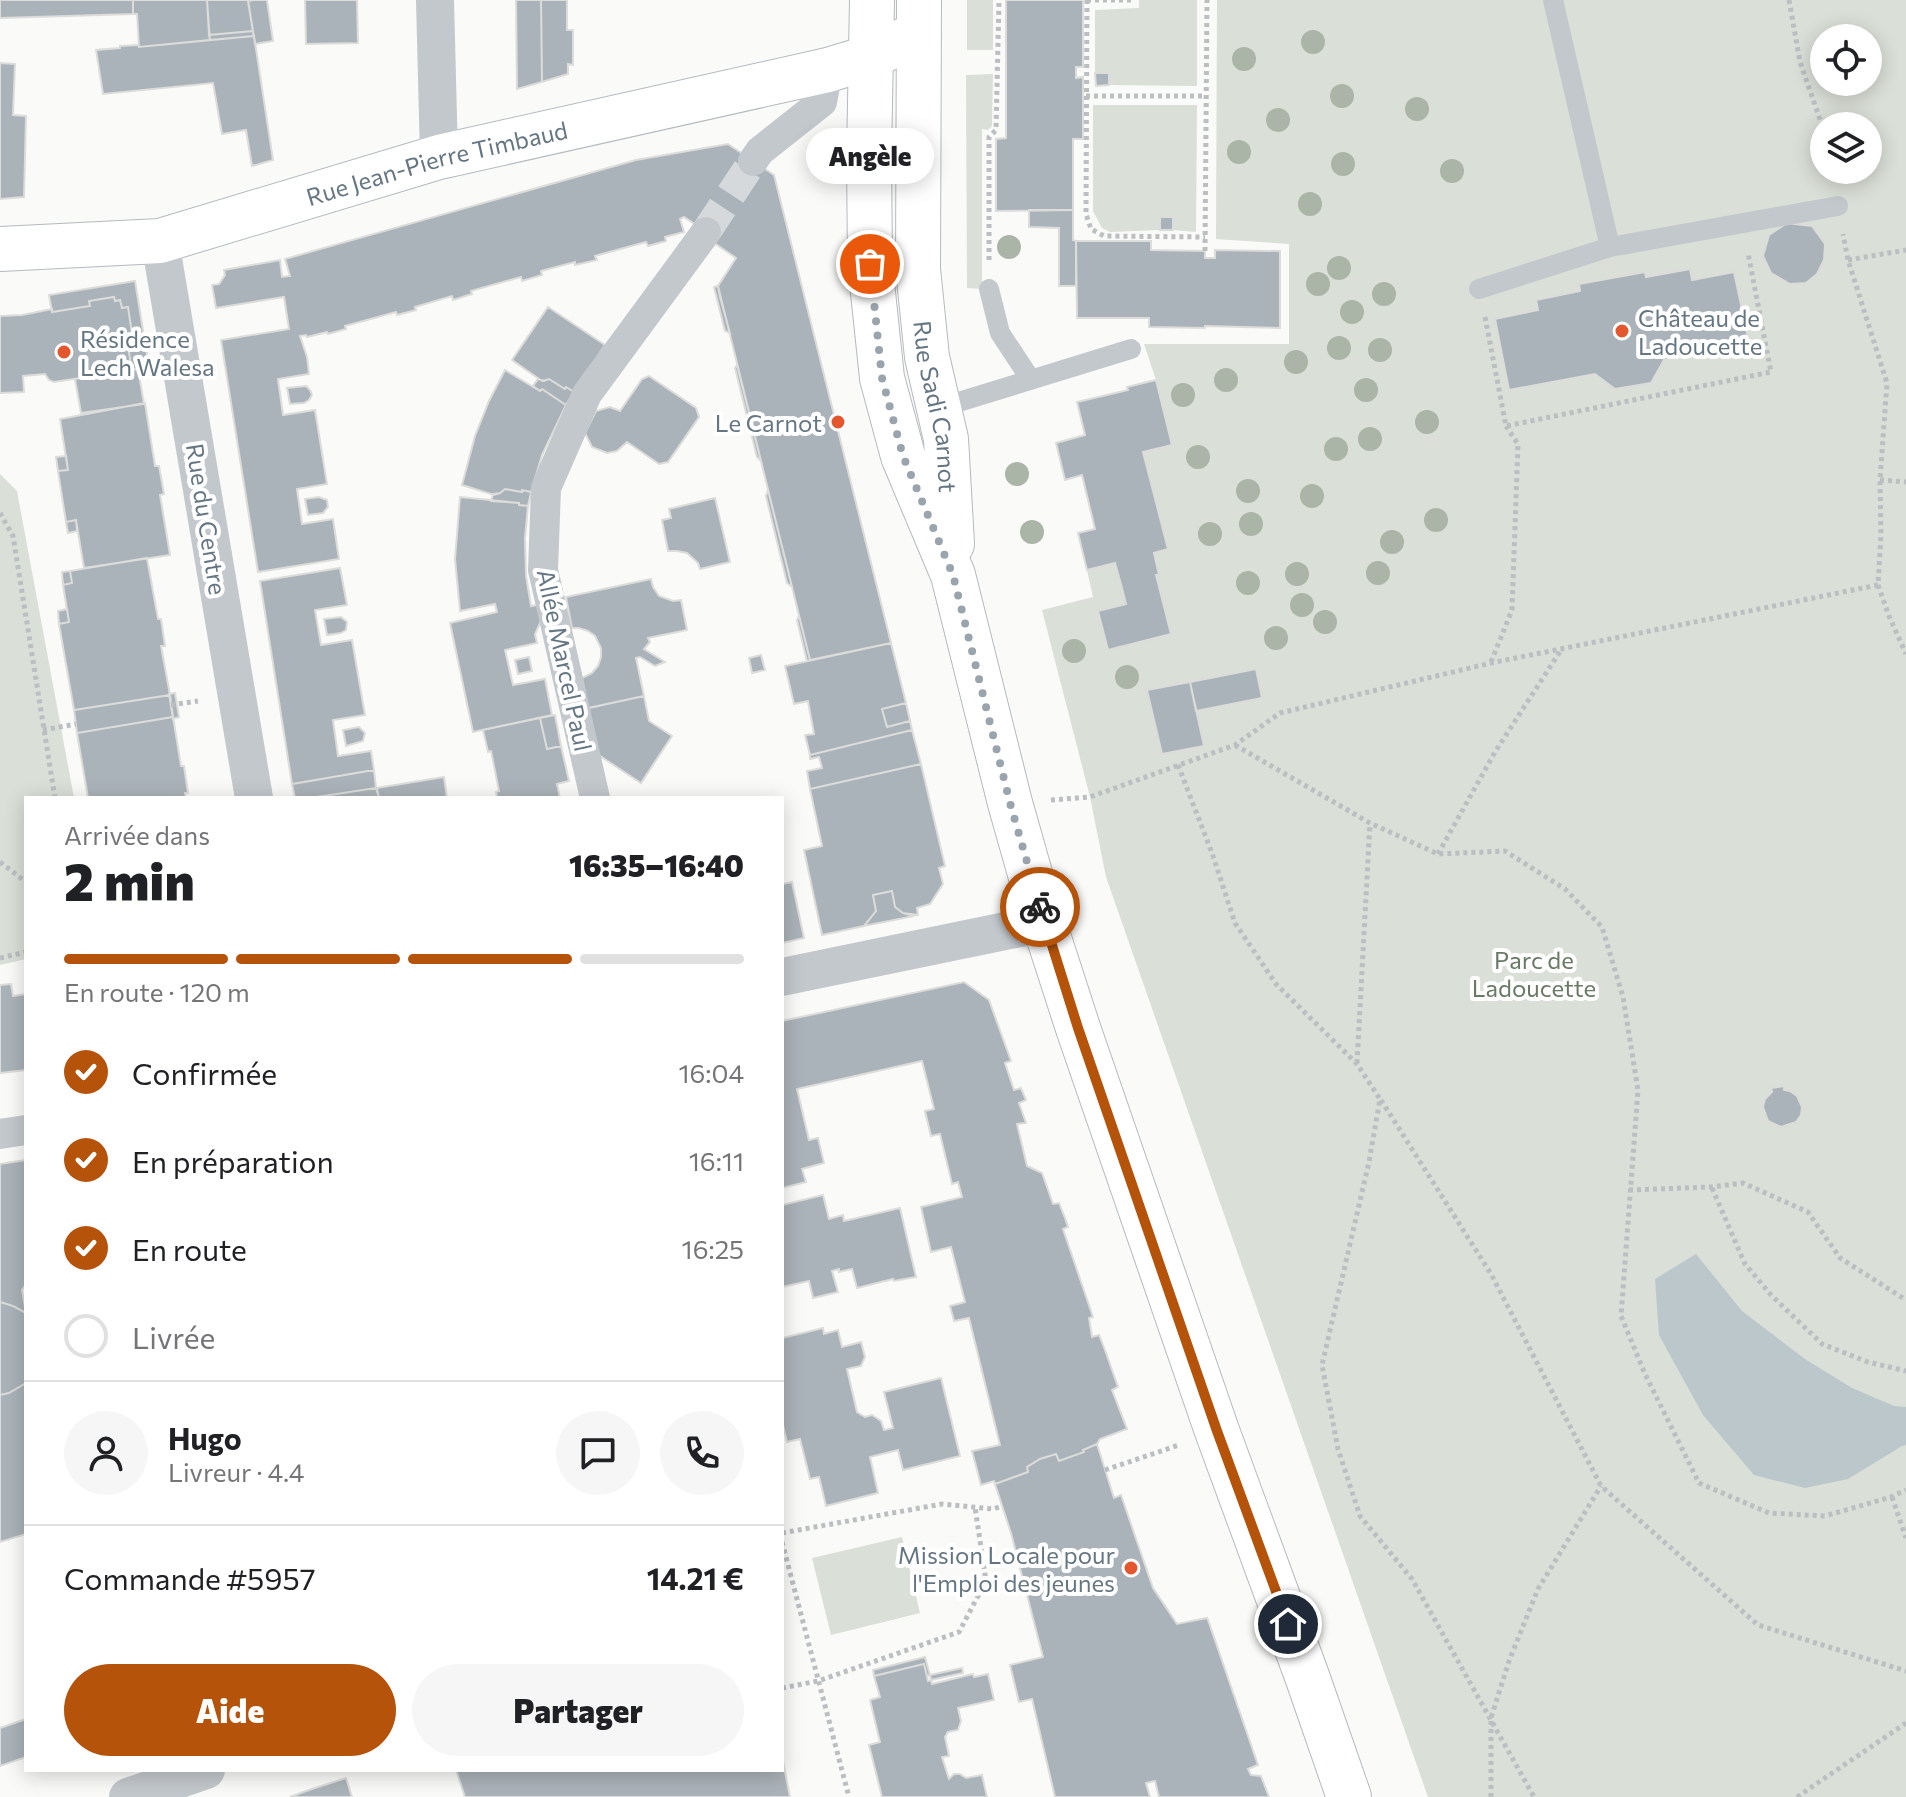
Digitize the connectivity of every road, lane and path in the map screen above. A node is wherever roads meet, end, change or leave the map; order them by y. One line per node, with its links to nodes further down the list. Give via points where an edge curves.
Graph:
1 (435, 0): 15 (street)
2 (872, 0): 10 (main road, Rue Sadi Carnot)
3 (999, 0): 27 (path, via 996,130 989,137)
4 (1087, 0): 5 (path); 12 (path)
5 (1132, 0)
6 (1207, 0): 13 (path)
7 (1553, 0): 22 (lane)
8 (1789, 0): 14 (path, via 1800,62)
9 (918, 17): 10 (main road, Rue Jean-Pierre Timbaud); 31 (main road, Rue Sadi Carnot, via 918,269 927,357)
10 (871, 57): 11 (main road, Rue Jean-Pierre Timbaud); 36 (main road, Rue Sadi Carnot, via 870,264 882,378 903,456)
11 (828, 70): 15 (main road, Rue Jean-Pierre Timbaud); 16 (street, via 822,102)
12 (1086, 96): 13 (path); 20 (path, via 1086,214 1091,229 1104,236)
13 (1206, 96): 20 (path)
14 (1817, 112)
15 (439, 157): 21 (main road, Rue Jean-Pierre Timbaud)
16 (753, 161)
17 (1838, 206): 18 (lane); 26 (path)
18 (1742, 222): 22 (lane); 32 (path, via 1771,372)
19 (706, 232): 47 (street, Allée Marcel Paul, via 587,394 546,488 543,570)
20 (1205, 237): 25 (path)
21 (160, 241): 23 (main road, Rue Jean-Pierre Timbaud); 46 (street, Rue du Centre)
22 (1610, 247): 28 (lane)
23 (0, 249)
24 (1906, 250): 26 (path)
25 (1205, 251)
26 (1848, 260): 33 (path, via 1887,383)
27 (989, 289): 30 (lane, via 1000,333)
28 (1479, 289): 32 (path)
29 (1131, 349): 30 (lane)
30 (1031, 380): 31 (lane)
31 (939, 408): 36 (main road, Rue Sadi Carnot, via 946,439)
32 (1506, 426): 40 (path, via 1518,444 1512,610)
33 (1880, 480): 34 (path); 37 (path)
34 (1906, 482)
35 (0, 513): 42 (path, via 13,536)
36 (953, 575): 48 (main road, Rue Sadi Carnot)
37 (1878, 585): 38 (path); 39 (path)
38 (1561, 649): 40 (path); 50 (path)
39 (1906, 654)
40 (1491, 663): 43 (path, via 1280,713)
41 (76, 724): 42 (path)
42 (43, 730): 45 (path)
43 (1235, 745): 44 (path); 49 (path)
44 (1178, 765): 48 (path, via 1090,797); 57 (path, via 1235,923 1276,984)
45 (55, 796)
46 (254, 796)
47 (595, 796)
48 (1010, 803): 53 (main road, Rue Sadi Carnot)
49 (1370, 823): 50 (path); 57 (path)
50 (1438, 854): 62 (path, via 1505,851 1565,889 1602,927 1623,997 1638,1090)
51 (0, 862): 52 (path)
52 (24, 880)
53 (1044, 923): 56 (street); 65 (main road, Rue Sadi Carnot)
54 (24, 952): 55 (path)
55 (0, 958)
56 (784, 977)
57 (1357, 1064): 58 (path)
58 (1380, 1099): 67 (path, via 1491,1274); 78 (path, via 1322,1365 1338,1449 1360,1516 1412,1579)
59 (24, 1130): 60 (street)
60 (0, 1134)
61 (1711, 1187): 62 (path); 63 (path, via 1743,1183 1808,1212 1840,1258); 64 (path, via 1745,1264 1822,1344)
62 (1629, 1190): 69 (path, via 1621,1316 1699,1483 1769,1513 1825,1516)
63 (1906, 1300)
64 (1906, 1371)
65 (1217, 1431): 66 (path); 83 (main road, Rue Sadi Carnot)
66 (1105, 1470)
67 (1601, 1486): 75 (path, via 1758,1625); 78 (path, via 1538,1589)
68 (1906, 1490): 69 (path)
69 (1891, 1497): 73 (path)
70 (1002, 1506): 71 (path)
71 (975, 1507): 72 (path, via 942,1504); 76 (path, via 986,1581 959,1632)
72 (784, 1533)
73 (1906, 1538)
74 (784, 1550): 76 (path)
75 (1906, 1671)
76 (818, 1681): 77 (path); 82 (path)
77 (784, 1688)
78 (1491, 1718): 84 (path); 85 (path)
79 (1906, 1723): 86 (path)
80 (200, 1772): 81 (street)
81 (128, 1797)
82 (849, 1797)
83 (1349, 1797)
84 (1491, 1797)
85 (1534, 1797)
86 (1797, 1797)

